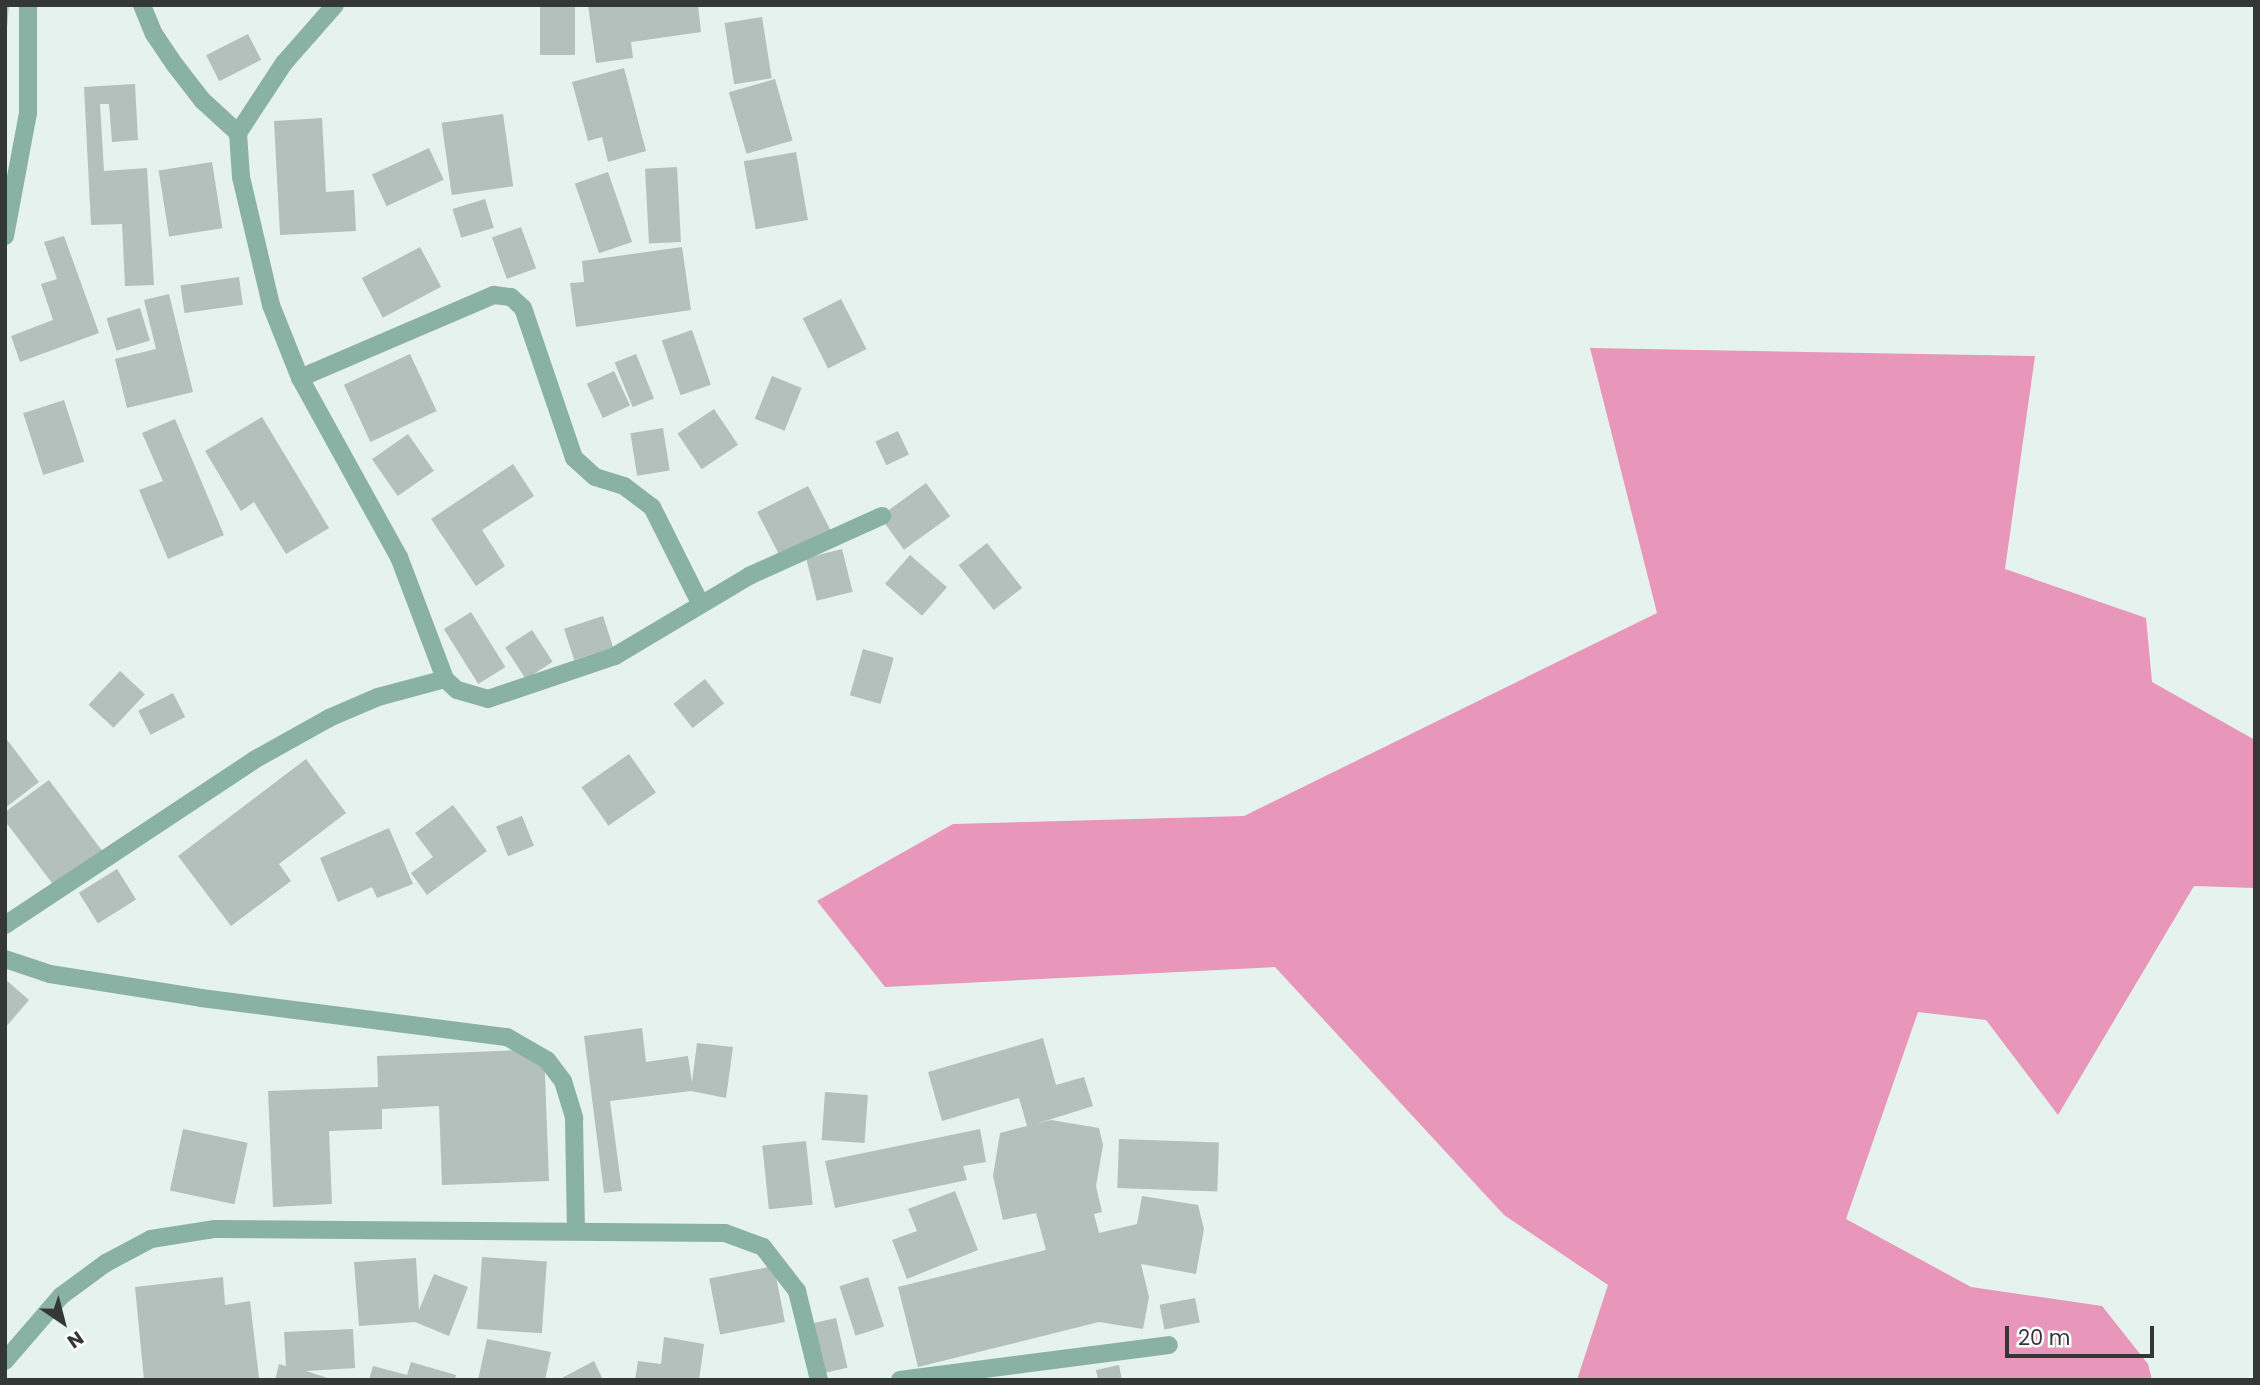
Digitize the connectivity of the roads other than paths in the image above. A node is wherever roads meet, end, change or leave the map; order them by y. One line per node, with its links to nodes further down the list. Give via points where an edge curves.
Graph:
1 (28, 5): 5 (street, via 28,113)
2 (142, 5): 4 (street, via 154,34 202,100)
3 (335, 5): 4 (street, via 284,64)
4 (238, 133): 6 (street, via 253,239 271,305)
5 (5, 236)
6 (300, 378): 8 (street, via 494,295 511,297 523,308 575,458 594,477 624,486 652,507); 9 (street, via 399,557)
7 (882, 516): 8 (street)
8 (700, 603): 9 (street, via 615,656 503,695 471,697)
9 (446, 679): 10 (street, via 377,697 329,718 254,760)
10 (5, 925)
11 (5, 959): 12 (street, via 50,974 507,1037 548,1060 563,1082 574,1118)
12 (576, 1231): 14 (street, via 215,1229 152,1239 106,1263 61,1296); 15 (street, via 725,1233 763,1247 797,1291)
13 (1169, 1345): 16 (street)
14 (5, 1361)
15 (819, 1380)
16 (900, 1380)

